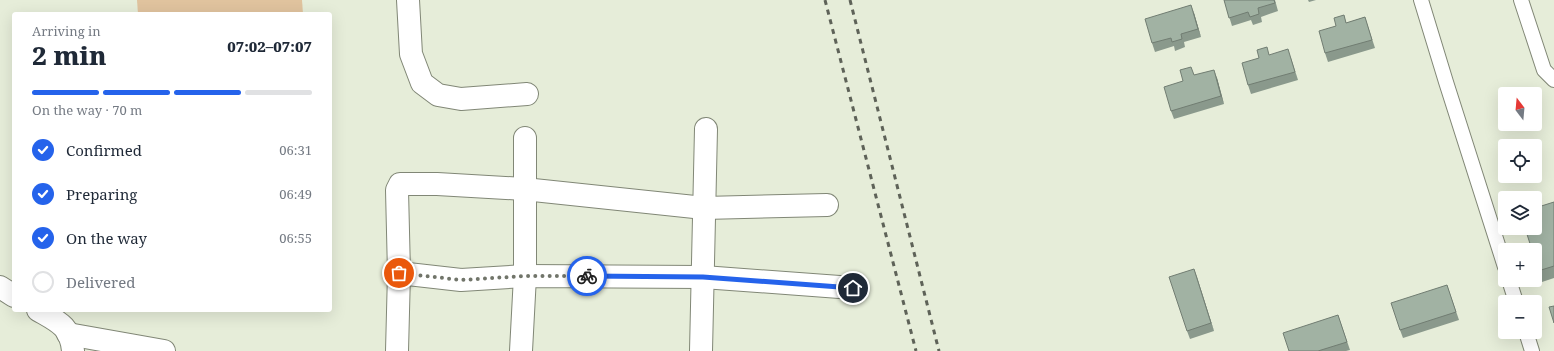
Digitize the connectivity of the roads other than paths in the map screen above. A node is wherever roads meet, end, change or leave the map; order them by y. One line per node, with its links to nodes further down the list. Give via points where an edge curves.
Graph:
1 (408, 0): 5 (street, via 411,54 422,83 438,95 461,99)
2 (1421, 0): 11 (lane)
3 (1521, 0): 4 (lane, via 1544,70)
4 (1554, 80)
5 (527, 94)
6 (706, 129): 10 (street)
7 (525, 138): 8 (street)
8 (524, 189): 10 (street); 12 (street, via 400,184 397,190); 13 (street)
9 (827, 205): 10 (street)
10 (704, 208): 14 (street)
11 (1498, 245)
12 (399, 273): 13 (street, via 461,280); 22 (street)
13 (525, 276): 14 (street); 23 (street)
14 (703, 277): 16 (street); 24 (street)
15 (0, 287): 17 (street)
16 (853, 288)
17 (12, 295)
18 (41, 312): 20 (street, via 63,325)
19 (1528, 339): 25 (lane)
20 (71, 342): 21 (street)
21 (164, 351)
22 (397, 351)
23 (521, 351)
24 (700, 351)
25 (1532, 351)

